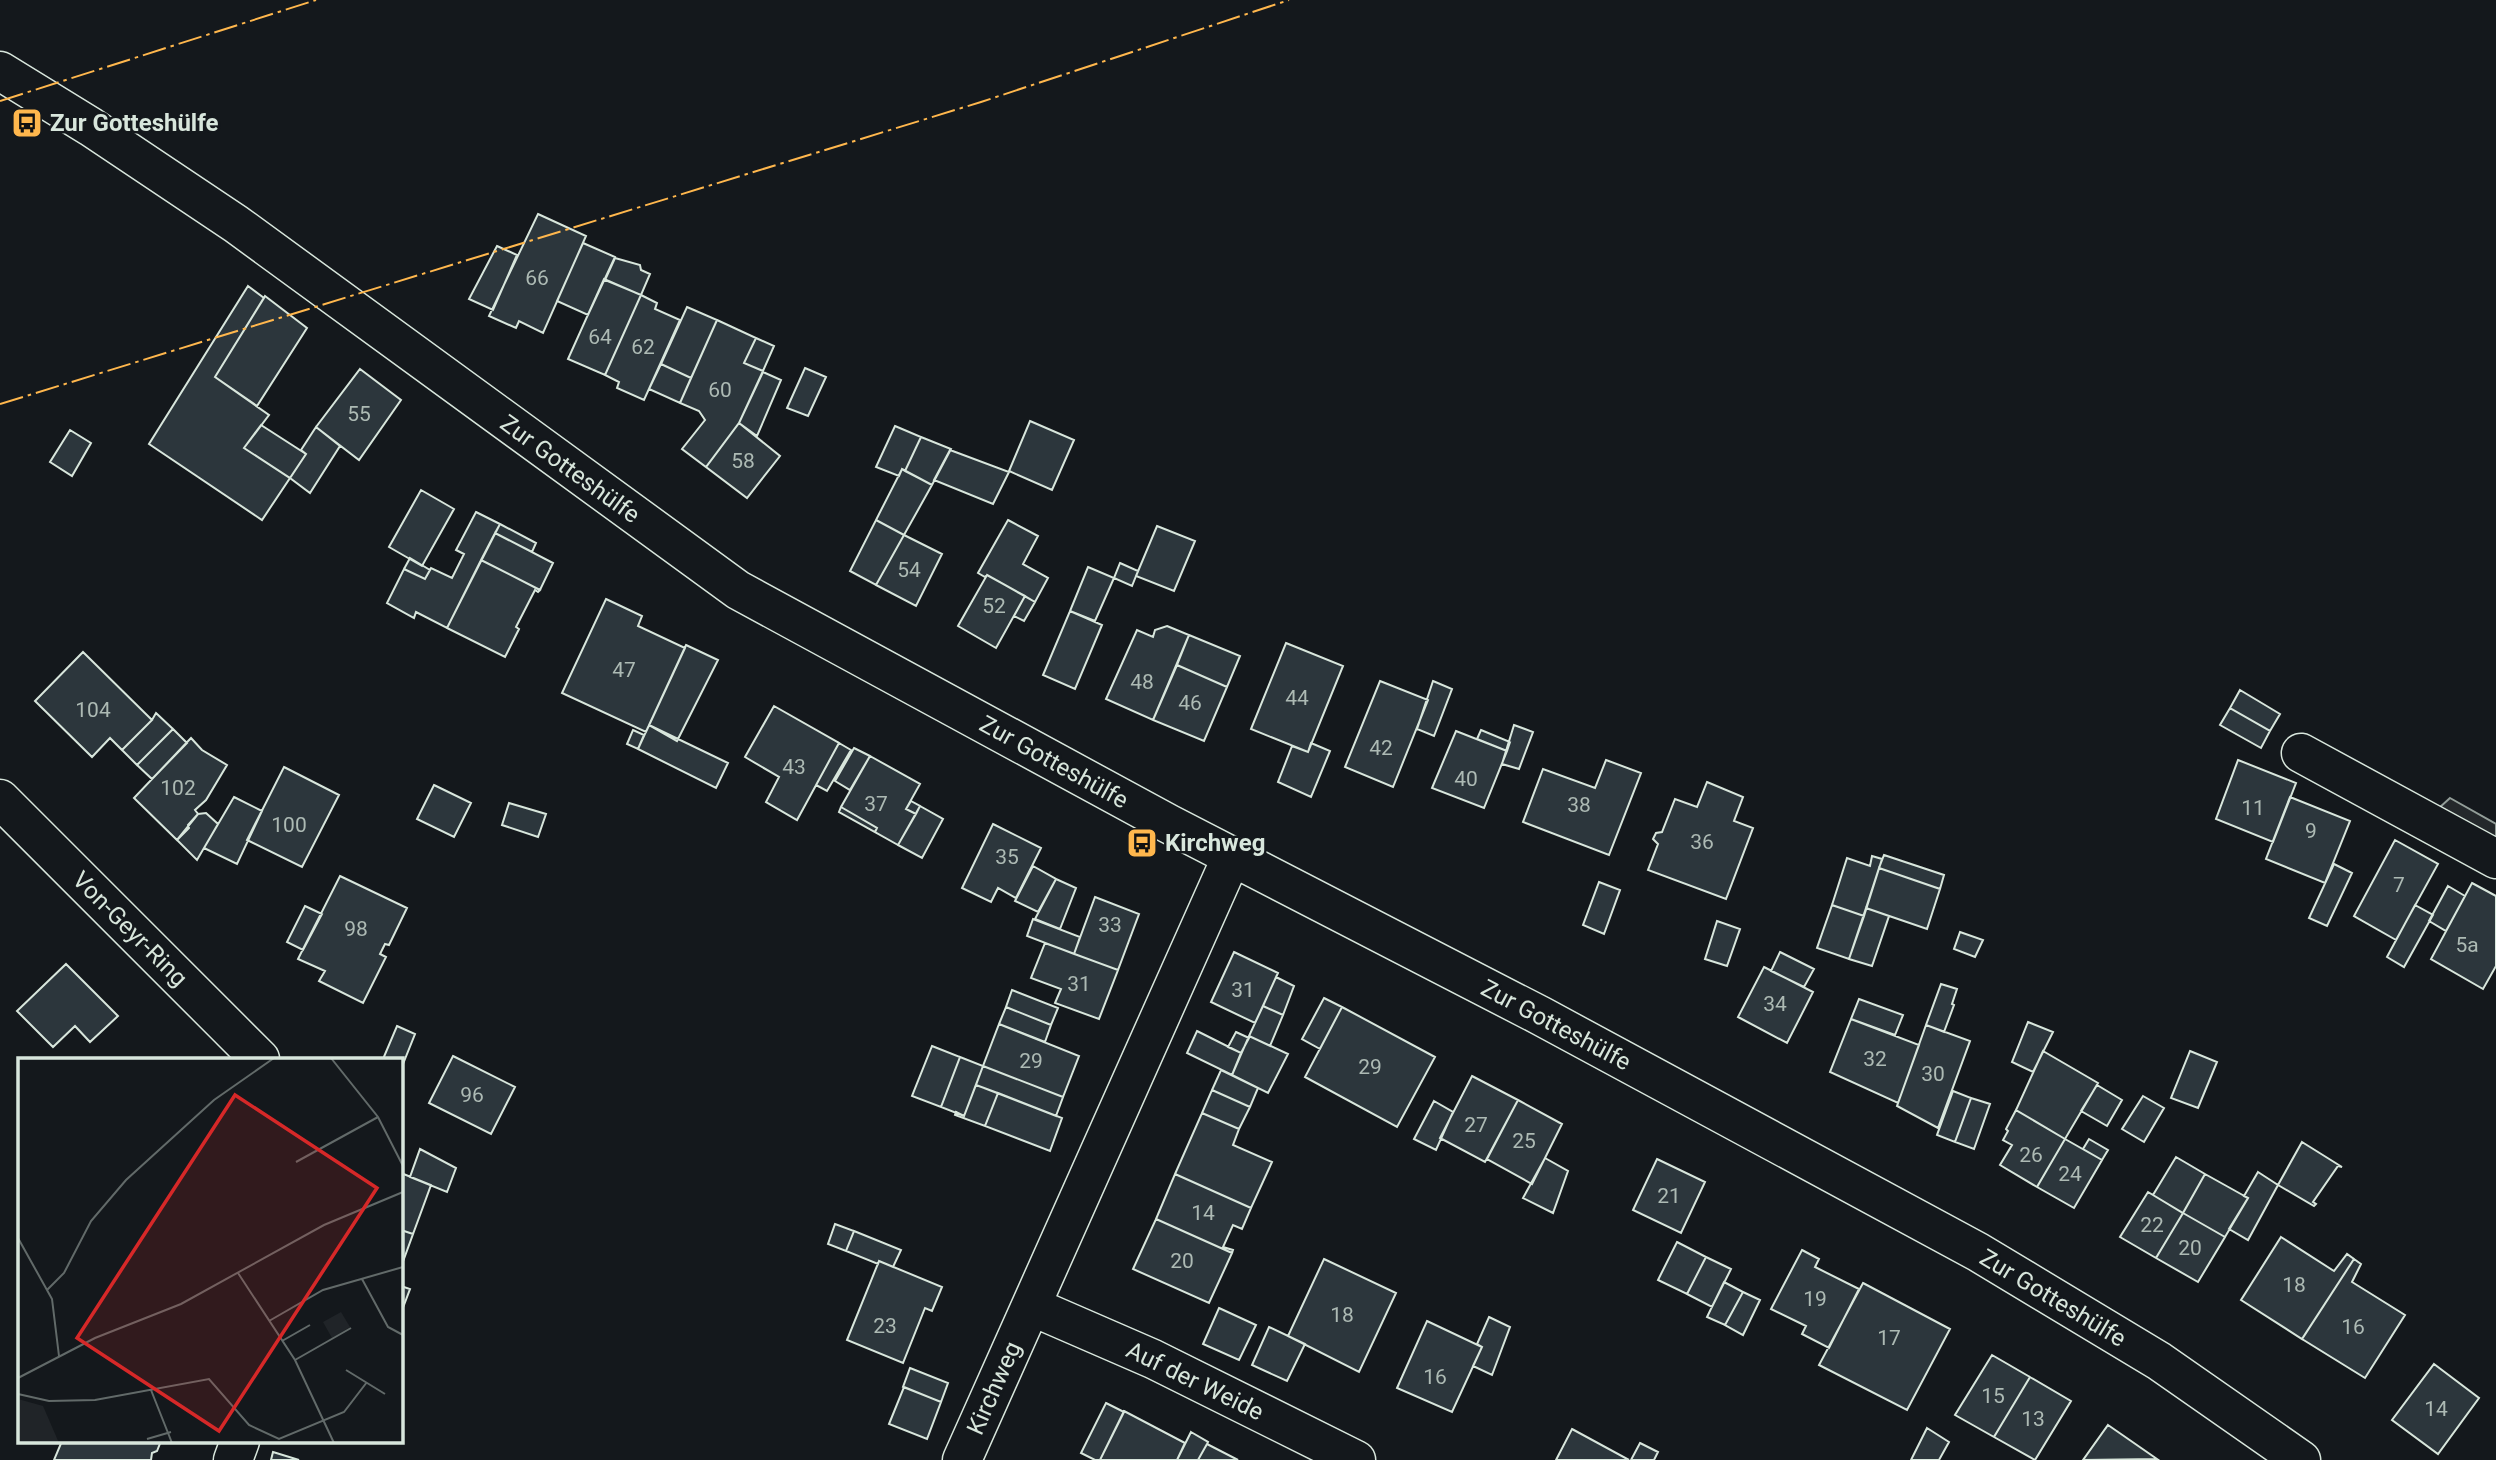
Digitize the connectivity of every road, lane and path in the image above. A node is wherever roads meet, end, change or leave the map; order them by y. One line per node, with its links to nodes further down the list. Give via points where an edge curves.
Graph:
1 (0, 71): 4 (street, Zur Gotteshülfe, via 236,224 738,590)
2 (2301, 753): 5 (street)
3 (0, 799): 6 (street, Von-Geyr-Ring)
4 (1232, 856): 7 (street, Kirchweg); 12 (street, Zur Gotteshülfe, via 1541,1016 1978,1252 2159,1361)
5 (2496, 859)
6 (259, 1058)
7 (1031, 1306): 10 (street, Kirchweg); 11 (street, Auf der Weide, via 1153,1359)
8 (240, 1442): 9 (street)
9 (233, 1460)
10 (962, 1460)
11 (1356, 1460)
12 (2301, 1460)

